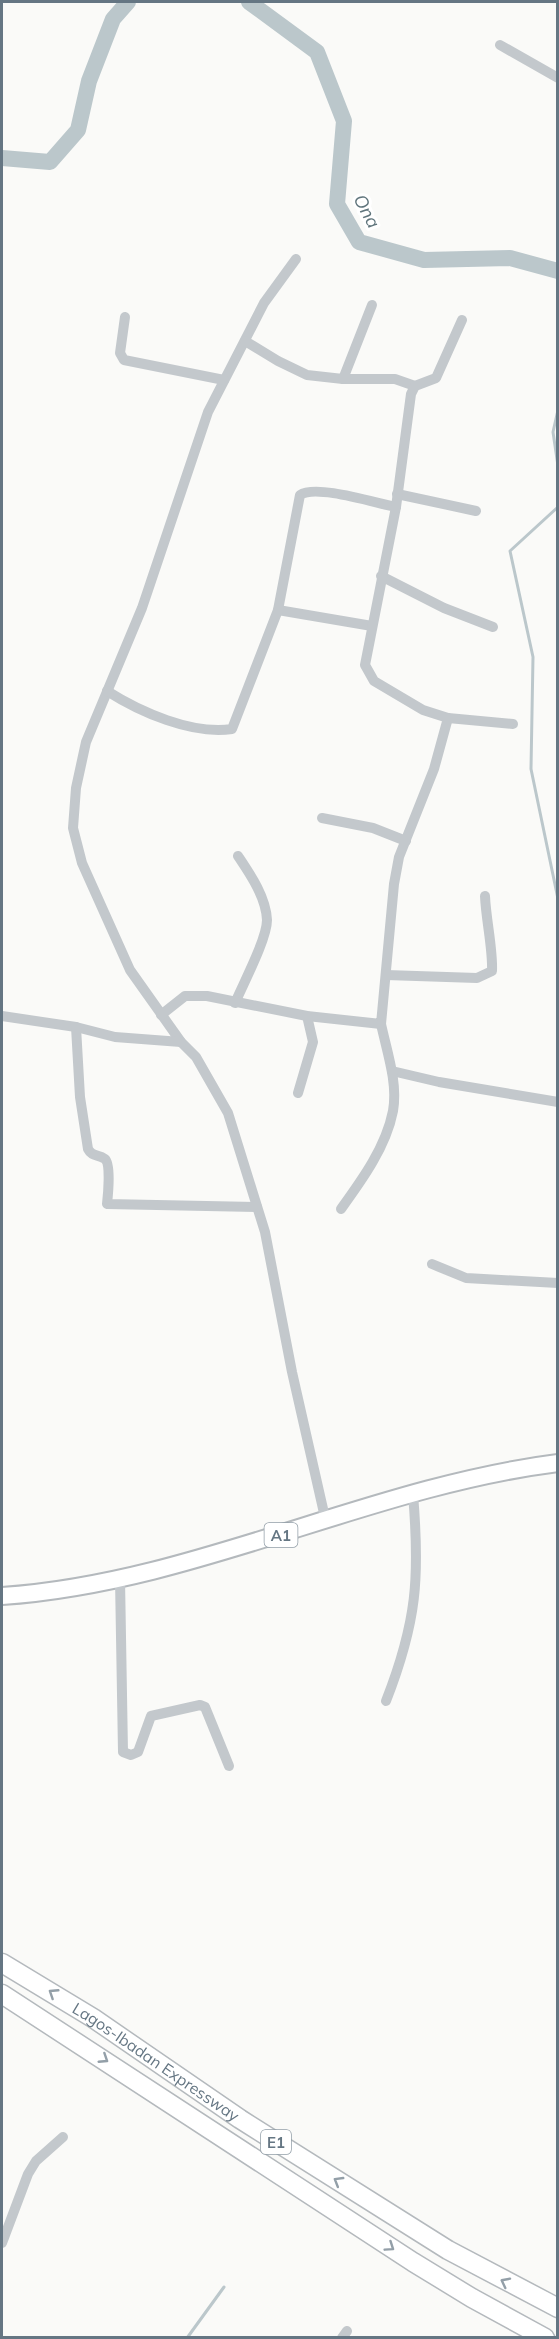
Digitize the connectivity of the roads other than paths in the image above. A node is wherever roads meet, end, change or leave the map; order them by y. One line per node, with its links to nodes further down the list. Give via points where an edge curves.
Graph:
1 (500, 45): 2 (street)
2 (558, 78)
3 (296, 259): 7 (street, via 264,303)
4 (372, 305): 8 (street)
5 (126, 317): 9 (street, via 120,353 124,360)
6 (462, 320): 10 (street, via 436,378)
7 (245, 341): 8 (street, via 295,371); 9 (street)
8 (343, 379): 10 (street, via 395,379)
9 (224, 380): 18 (street, via 208,412 141,608)
10 (415, 386): 11 (street)
11 (397, 494): 12 (street); 13 (street)
12 (396, 507): 14 (street); 15 (street, via 321,491 306,490 300,495)
13 (476, 512)
14 (381, 576): 16 (street); 17 (street, via 444,608)
15 (278, 610): 16 (street); 18 (street, via 232,729 199,727 154,717)
16 (372, 626): 19 (street, via 365,665 374,681 423,710)
17 (493, 627)
18 (107, 692): 27 (street, via 86,742 76,788 73,828 96,898 130,970)
19 (448, 718): 20 (street); 22 (street, via 434,769)
20 (513, 724)
21 (322, 818): 22 (street, via 373,828)
22 (406, 841): 25 (street, via 394,884)
23 (238, 856): 26 (street, via 253,879 267,920)
24 (485, 896): 25 (street, via 492,971 477,978)
25 (386, 975): 30 (street)
26 (235, 1003): 27 (street, via 207,996 185,996); 29 (street)
27 (161, 1015): 32 (street)
28 (2, 1016): 31 (street)
29 (307, 1016): 30 (street); 34 (street, via 313,1042)
30 (381, 1024): 33 (street)
31 (76, 1027): 32 (street, via 115,1037); 36 (street, via 88,1149 108,1165 107,1204)
32 (181, 1042): 36 (street, via 196,1057 228,1113)
33 (392, 1071): 35 (street); 37 (street, via 393,1111 376,1157)
34 (298, 1093)
35 (558, 1102)
36 (257, 1207): 42 (street)
37 (341, 1209)
38 (432, 1264): 39 (street, via 466,1278)
39 (558, 1283)
40 (558, 1463): 41 (highway, A1, via 499,1472)
41 (413, 1494): 42 (highway, A1); 45 (street, via 418,1574 413,1616 402,1661)
42 (326, 1522): 43 (highway, A1)
43 (120, 1579): 44 (highway, A1); 46 (street, via 123,1752 138,1752 148,1722 155,1714 200,1705 210,1715)
44 (2, 1596)
45 (386, 1701)
46 (229, 1766)
47 (2, 1963): 51 (highway, Lagos-Ibadan Expressway / E1, one-way to 47, via 448,2250)
48 (2, 1994): 52 (highway, Lagos-Ibadan Expressway / E1, one-way to 52, via 413,2262)
49 (63, 2137): 50 (street, via 36,2161 28,2174)
50 (2, 2243)
51 (558, 2308)
52 (545, 2337)

